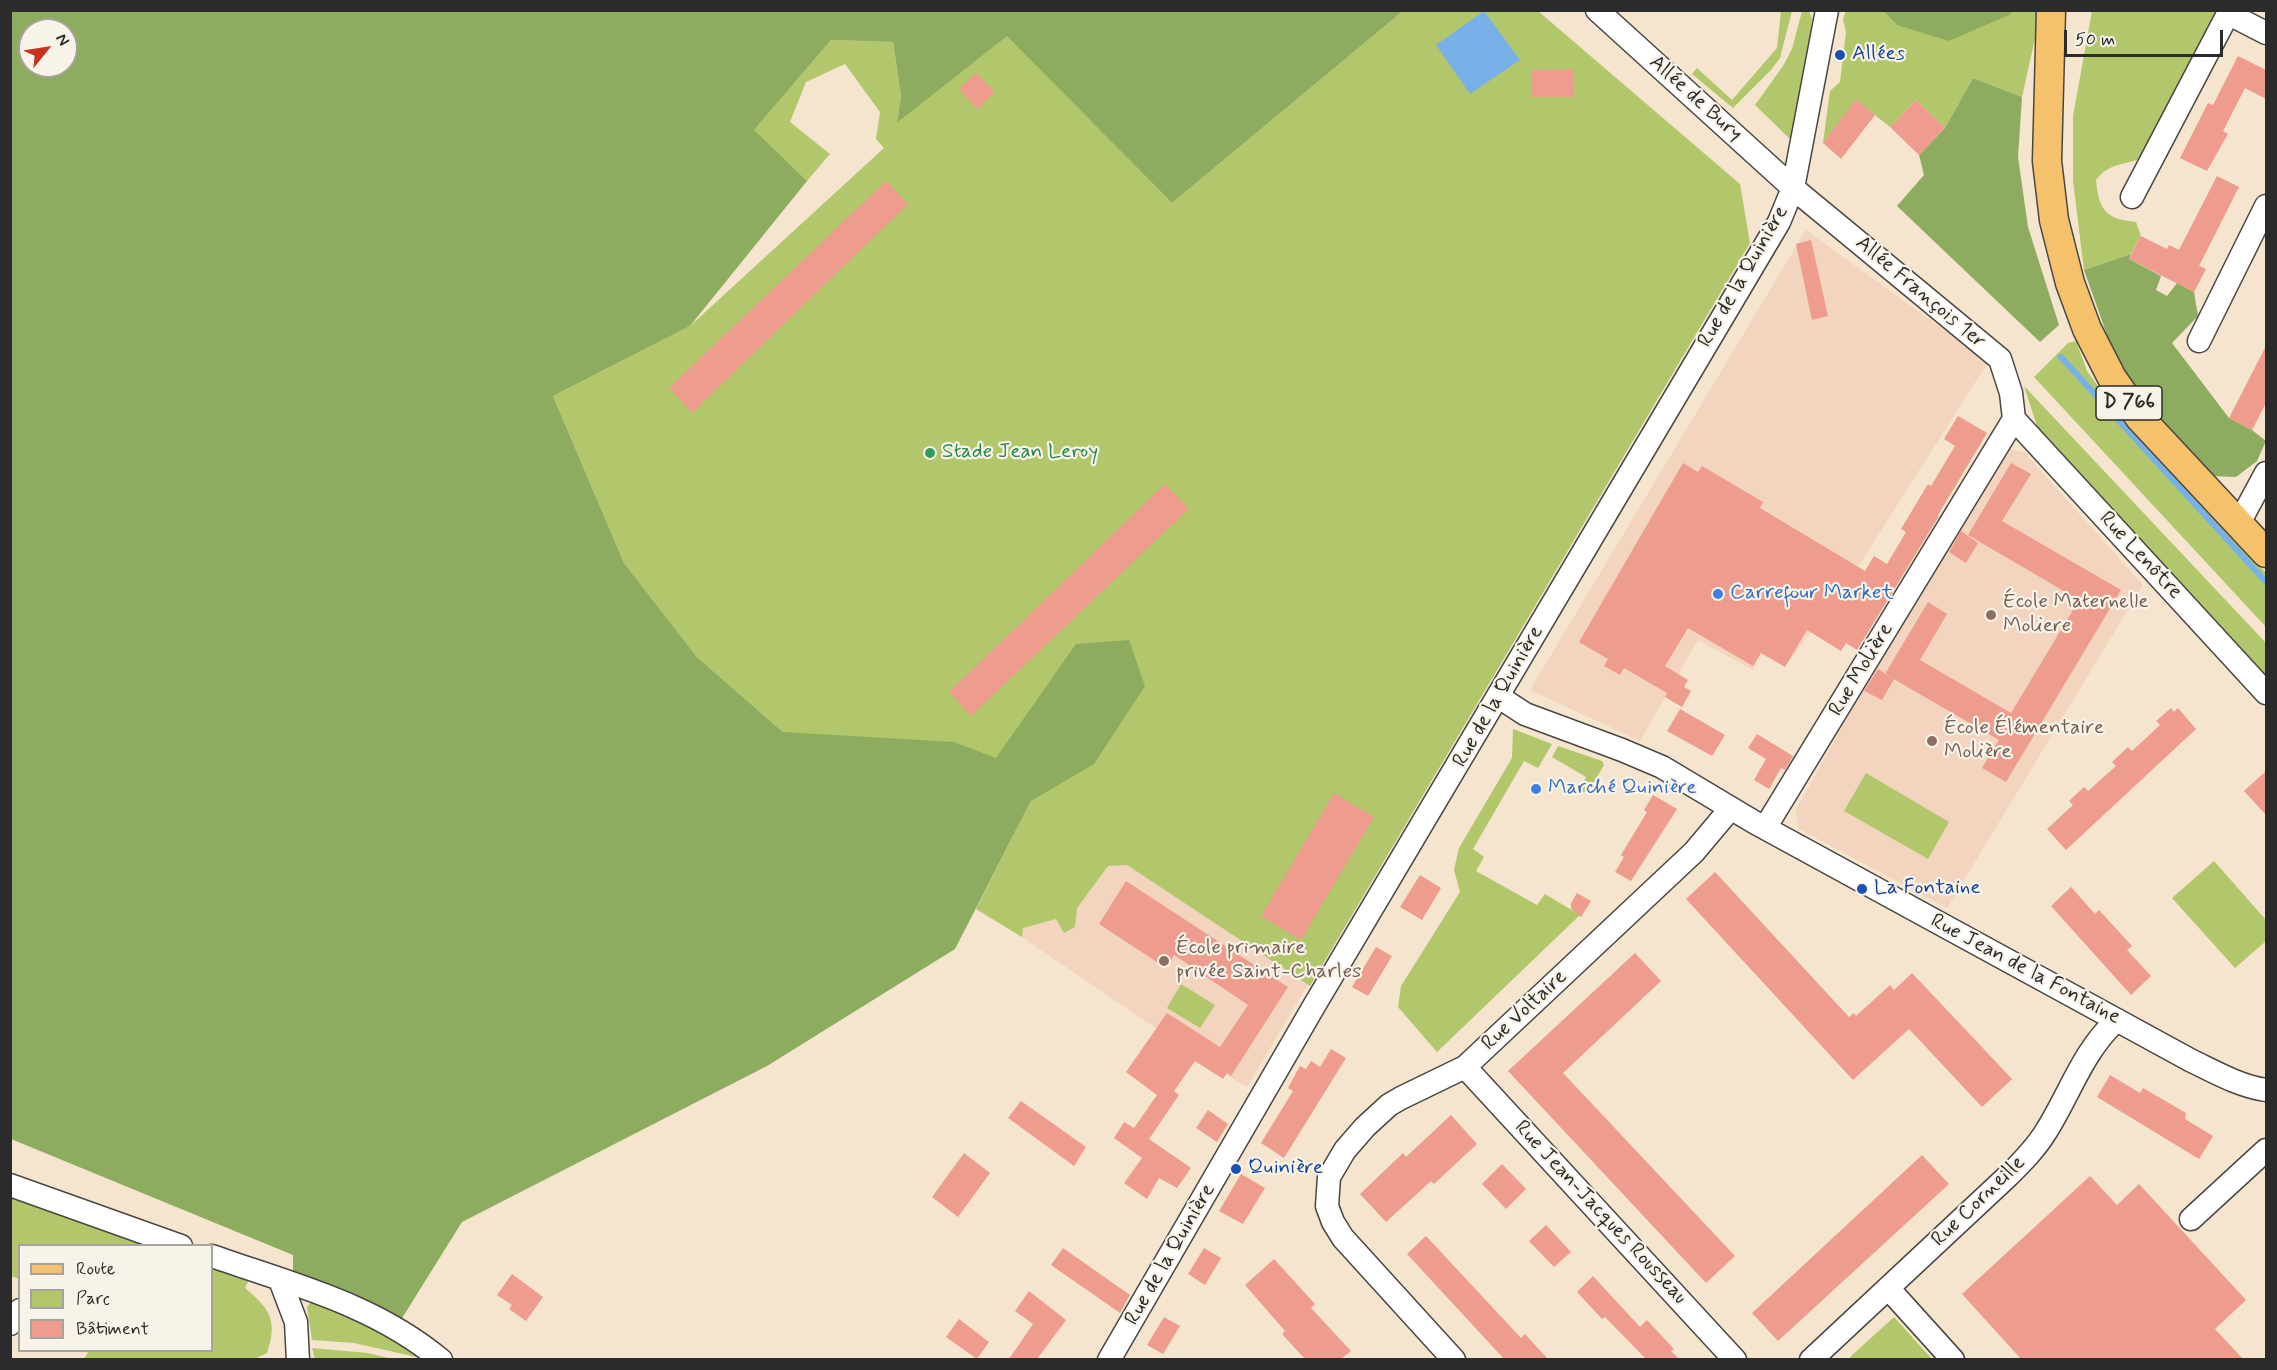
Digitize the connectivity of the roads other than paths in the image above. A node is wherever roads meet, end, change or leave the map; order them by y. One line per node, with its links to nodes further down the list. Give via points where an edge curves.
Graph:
1 (1598, 10): 8 (street, Allée de Bury)
2 (1827, 10): 8 (street, Rue de la Quinière)
3 (2051, 10): 7 (main road, D 766)
4 (2071, 10): 7 (main road, D 766)
5 (2230, 12): 6 (street); 9 (street)
6 (2266, 33)
7 (2050, 93): 14 (main road, D 766, via 2047,161 2054,220 2070,283 2088,329 2112,378 2140,418)
8 (1793, 188): 12 (street, Allée François 1er, via 2000,359); 17 (street, Rue de la Quinière, via 1779,222)
9 (2132, 196)
10 (2266, 206): 11 (street)
11 (2199, 341)
12 (2014, 419): 16 (street, Rue Lenôtre); 19 (street, Rue Molière)
13 (2266, 473): 14 (street)
14 (2239, 524): 15 (main road, D 766)
15 (2266, 553)
16 (2266, 693)
17 (1499, 697): 18 (street, Rue Jean de la Fontaine, via 1525,714 1662,767); 32 (street, Rue de la Quinière)
18 (1731, 808): 19 (street, Rue Jean de la Fontaine); 21 (street, Rue Voltaire, via 1694,852)
19 (1765, 828): 20 (street, Rue Jean de la Fontaine)
20 (2117, 1020): 22 (street, Rue Jean de la Fontaine, via 2227,1078); 29 (street, Rue Corneille, via 2094,1046 2030,1154)
21 (1465, 1067): 33 (street, Rue Voltaire, via 1395,1102 1365,1127 1333,1170 1327,1191 1327,1206 1343,1238); 34 (street, Rue Jean-Jacques Rousseau)
22 (2266, 1090)
23 (2266, 1150): 25 (street)
24 (10, 1185): 26 (street)
25 (2191, 1219)
26 (178, 1244)
27 (213, 1256): 28 (street)
28 (280, 1280): 30 (street, via 348,1303 388,1322); 31 (street, via 296,1322)
29 (1888, 1288): 35 (street, Rue Corneille); 36 (street)
30 (438, 1357)
31 (298, 1359)
32 (1109, 1359)
33 (1454, 1359)
34 (1735, 1359)
35 (1814, 1359)
36 (1953, 1359)

